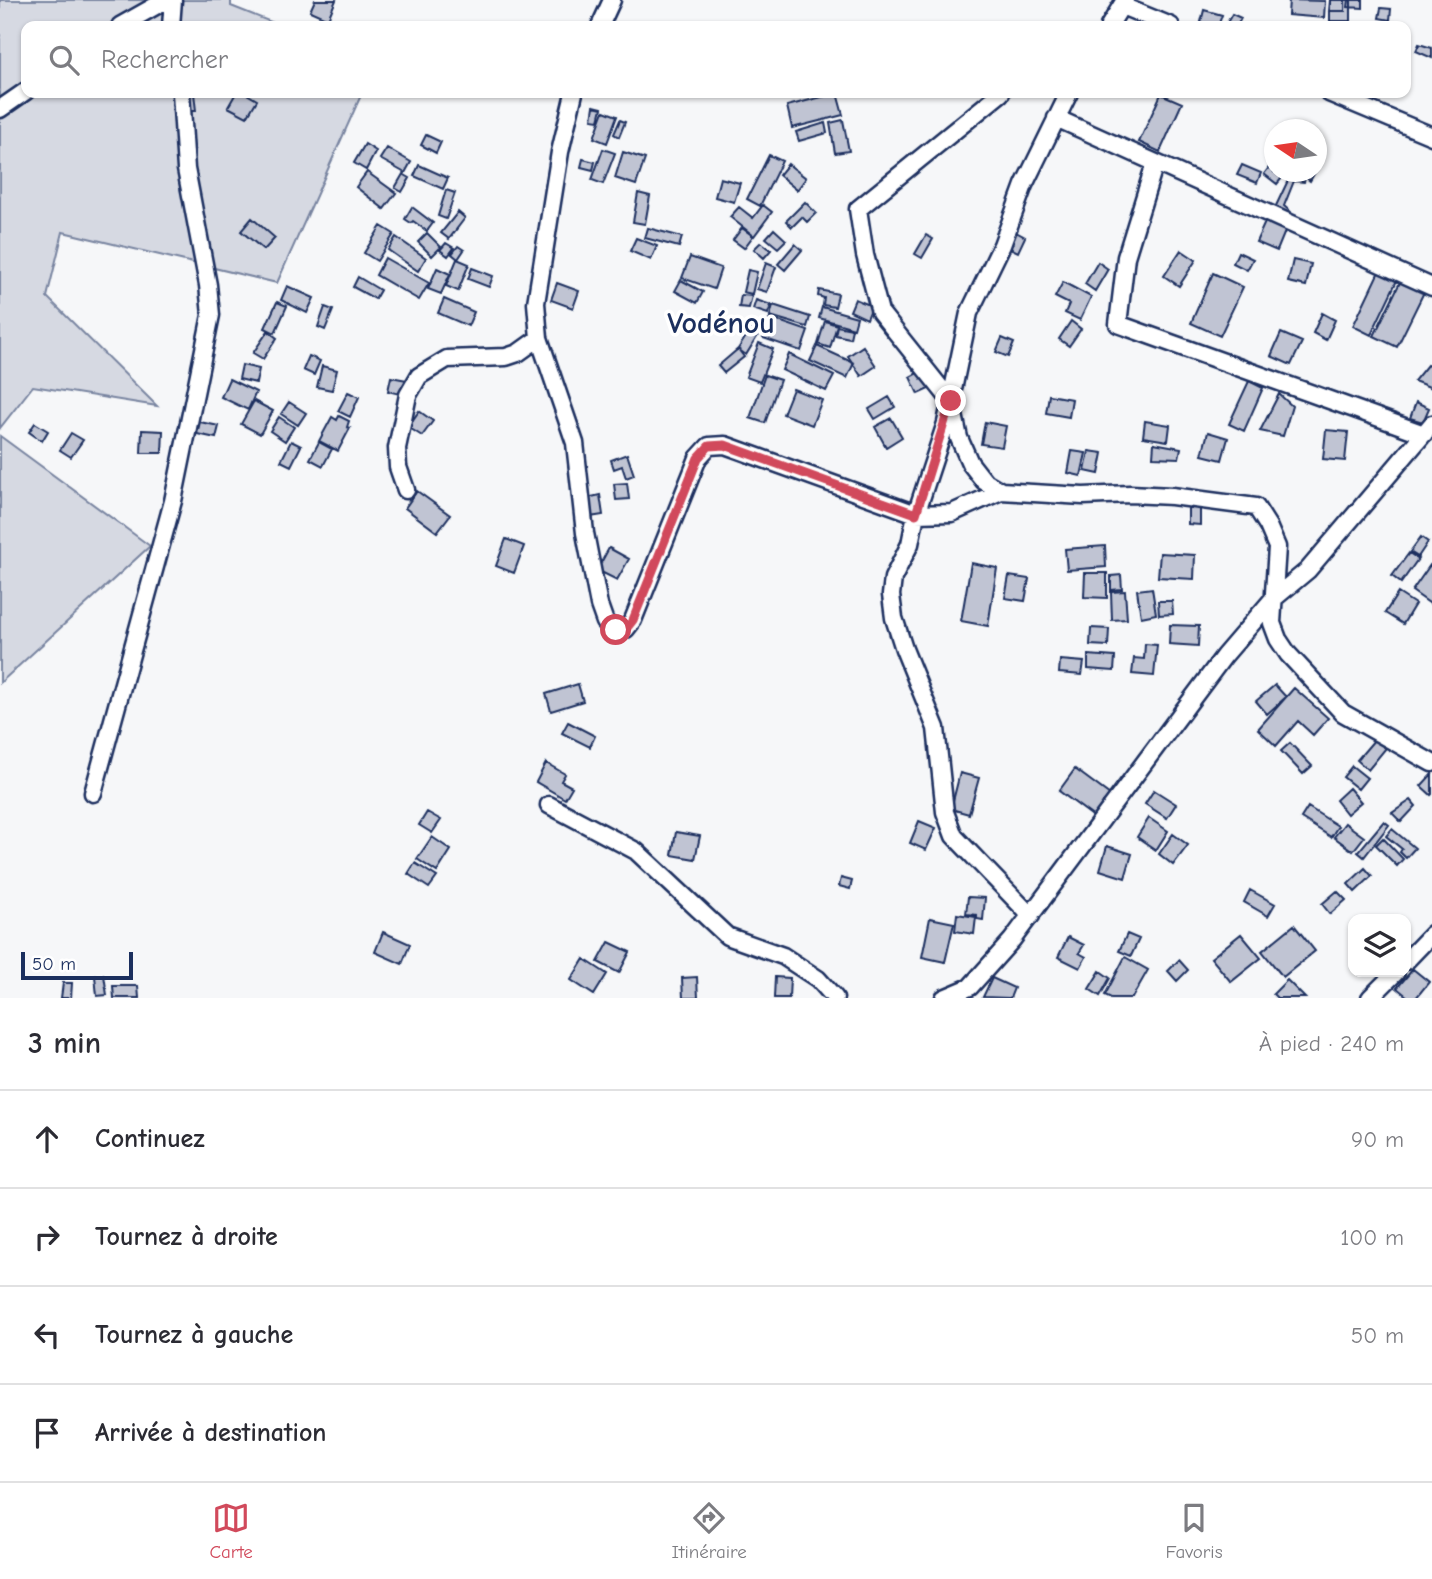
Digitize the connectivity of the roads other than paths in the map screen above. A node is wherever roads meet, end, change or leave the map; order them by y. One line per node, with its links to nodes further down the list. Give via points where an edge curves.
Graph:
1 (166, 0): 5 (street)
2 (173, 0): 6 (street)
3 (612, 0): 7 (street)
4 (1124, 3): 8 (street); 9 (street)
5 (129, 21)
6 (171, 21)
7 (602, 21)
8 (1112, 21)
9 (1161, 21)
10 (21, 94): 16 (street)
11 (181, 98): 29 (street, via 186,169 211,316 173,501)
12 (573, 98): 21 (street, via 536,303)
13 (995, 98): 22 (street, via 858,209 880,312)
14 (1064, 98): 17 (street)
15 (1341, 98): 18 (street)
16 (0, 109)
17 (1056, 118): 19 (street); 22 (street, via 970,313)
18 (1432, 136)
19 (1155, 163): 20 (street); 23 (street, via 1126,257 1118,324)
20 (1432, 287)
21 (539, 338): 24 (street, via 506,357 447,359 419,376 408,395 397,448); 26 (street, via 575,443 599,605 605,622 616,630 626,629 633,620 698,458 709,446 725,445)
22 (951, 401): 25 (street, via 970,463 984,481); 26 (street)
23 (1428, 429): 27 (street, via 1308,570)
24 (406, 489)
25 (1001, 491): 26 (street, via 952,513); 27 (street, via 1172,496 1256,507 1277,547)
26 (916, 514): 31 (street, via 891,595 904,649 936,728 944,812 960,844)
27 (1272, 600): 28 (street, via 1272,623 1287,654 1343,713); 31 (street, via 1224,656)
28 (1432, 763)
29 (93, 793)
30 (549, 805): 36 (street, via 636,851 727,936 783,956 818,979)
31 (1031, 916): 35 (street)
32 (1432, 934): 33 (street)
33 (1411, 956)
34 (1391, 977): 38 (street)
35 (968, 992): 37 (street)
36 (835, 998)
37 (944, 998)
38 (1370, 998)

